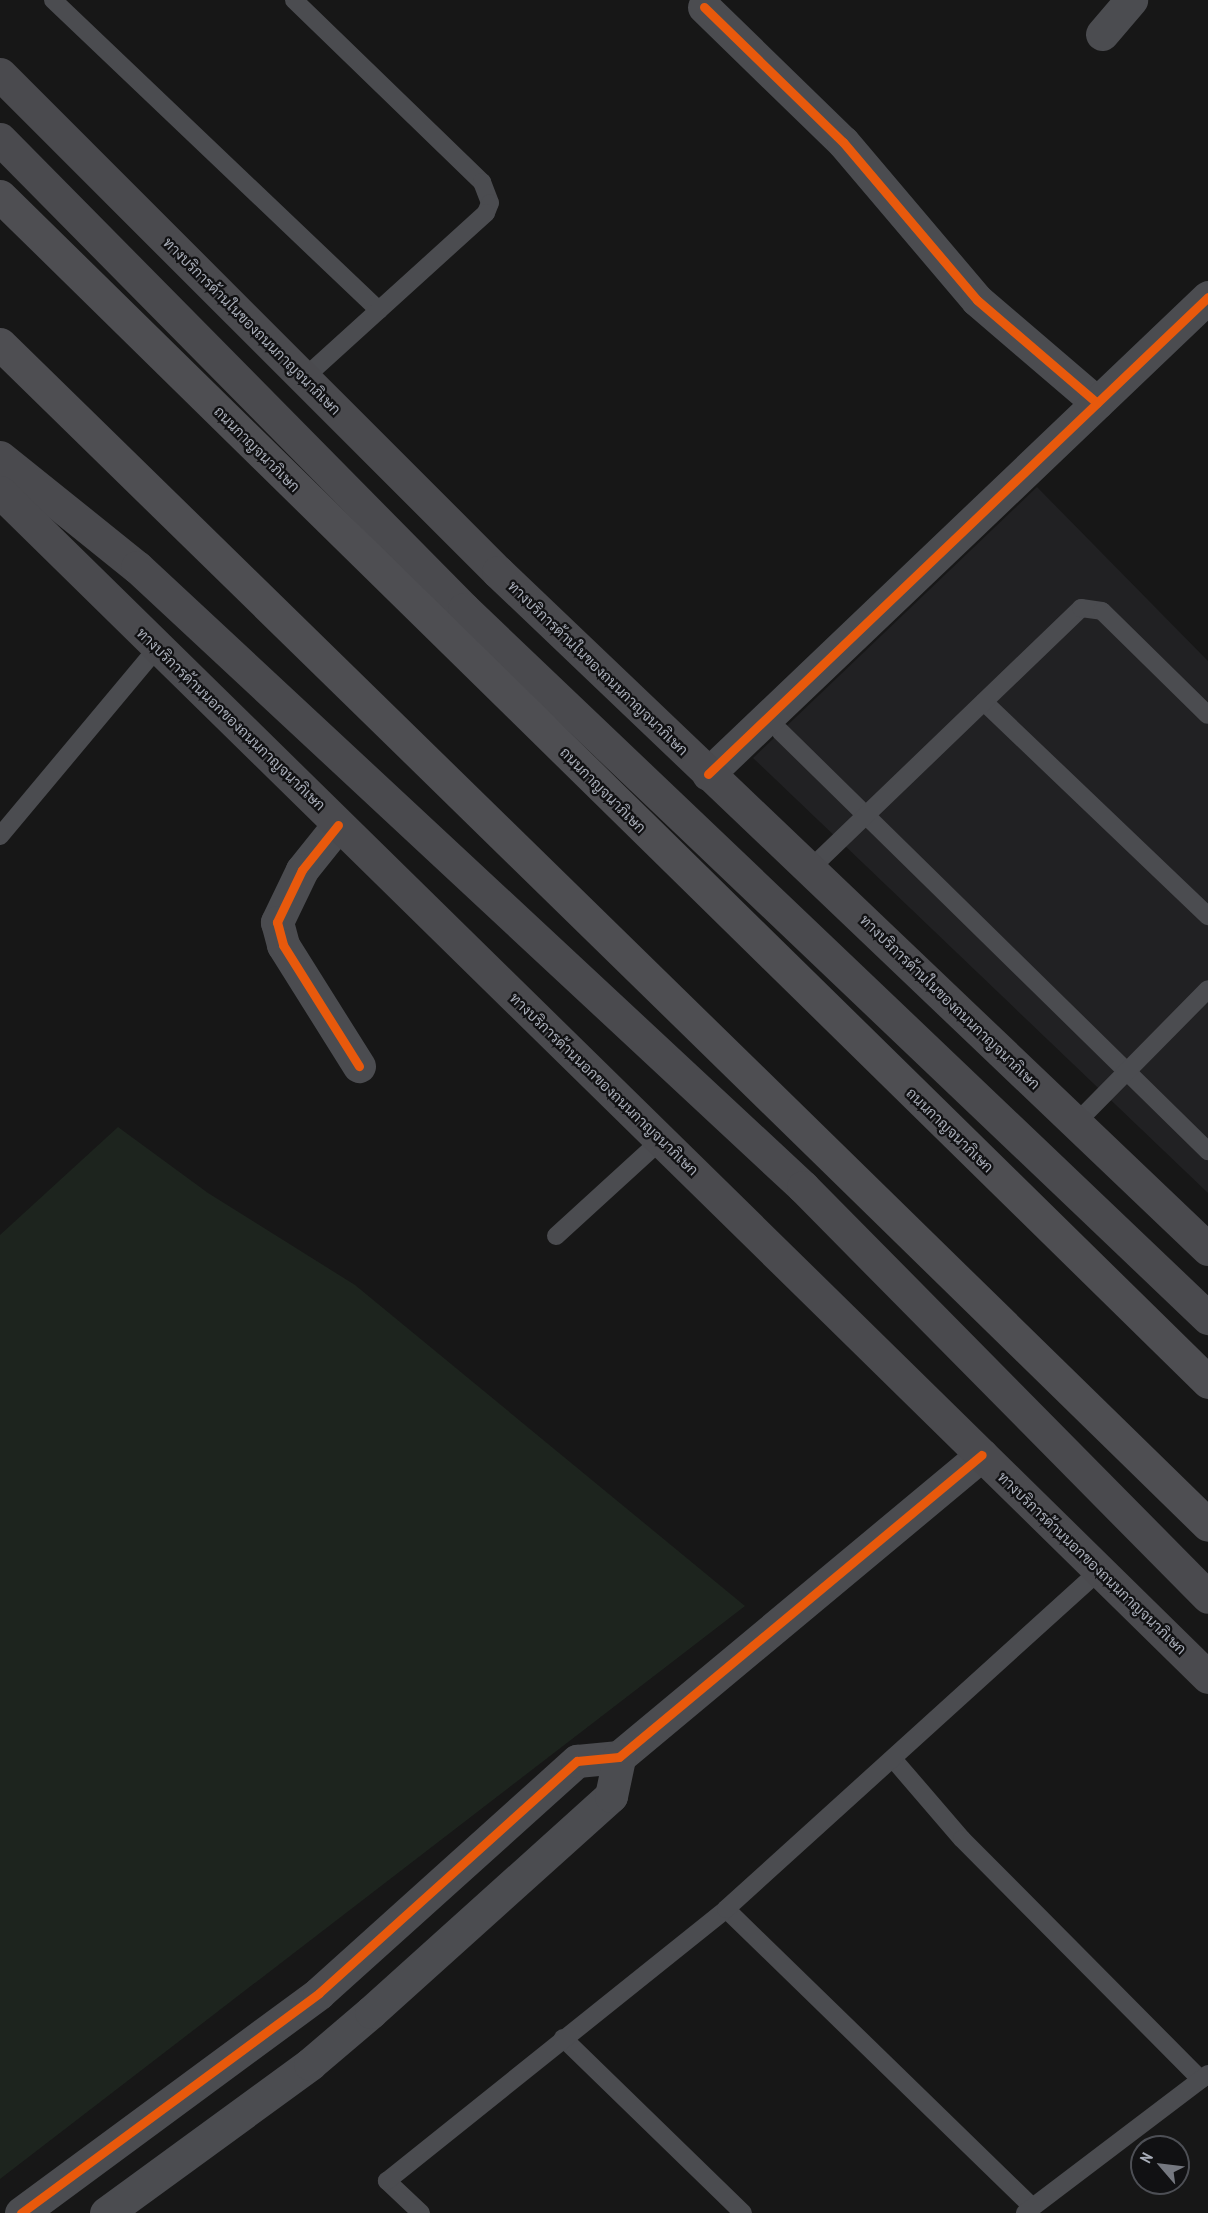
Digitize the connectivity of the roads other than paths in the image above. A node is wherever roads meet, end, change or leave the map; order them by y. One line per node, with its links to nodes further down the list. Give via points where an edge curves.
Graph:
1 (53, 0): 10 (lane)
2 (294, 0): 10 (lane, via 489,192 486,213)
3 (1131, 0): 5 (street)
4 (704, 7): 13 (street, via 843,142 977,300)
5 (1102, 34)
6 (0, 74): 12 (main road, ทางบริการด้านในของถนนกาญจนาภิเษก)
7 (0, 139): 34 (main road, via 464,609)
8 (0, 196): 35 (highway, ถนนกาญจนาภิเษก)
9 (1208, 297): 13 (street)
10 (379, 310): 12 (lane)
11 (0, 344): 37 (highway)
12 (304, 378): 20 (main road, ทางบริการด้านในของถนนกาญจนาภิเษก)
13 (1097, 403): 20 (street)
14 (0, 457): 39 (main road, via 137,567 803,1187)
15 (0, 492): 16 (main road, ทางบริการด้านนอกของถนนกาญจนาภิเษก)
16 (157, 648): 22 (main road, ทางบริการด้านนอกของถนนกาญจนาภิเษก); 23 (lane)
17 (984, 702): 18 (lane, via 1088,605 1102,611); 21 (lane); 25 (lane)
18 (1208, 715)
19 (780, 731): 21 (lane)
20 (708, 774): 24 (main road, ทางบริการด้านในของถนนกาญจนาภิเษก)
21 (865, 815): 24 (lane); 28 (lane)
22 (338, 825): 27 (street, via 302,870 277,922 283,945); 30 (main road, ทางบริการด้านนอกของถนนกาญจนาภิเษก)
23 (0, 836)
24 (811, 868): 29 (main road, ทางบริการด้านในของถนนกาญจนาภิเษก)
25 (1208, 916)
26 (1208, 989): 28 (lane)
27 (359, 1066)
28 (1126, 1074): 29 (lane); 31 (lane)
29 (1076, 1123): 33 (main road, ทางบริการด้านในของถนนกาญจนาภิเษก)
30 (661, 1140): 32 (lane); 36 (main road, ทางบริการด้านนอกของถนนกาญจนาภิเษก)
31 (1208, 1151)
32 (556, 1236)
33 (1208, 1249)
34 (1208, 1318)
35 (1208, 1382)
36 (982, 1455): 38 (main road, ทางบริการด้านนอกของถนนกาญจนาภิเษก); 41 (street)
37 (1208, 1525)
38 (1099, 1570): 40 (main road, ทางบริการด้านนอกของถนนกาญจนาภิเษก); 42 (lane)
39 (1208, 1597)
40 (1208, 1677)
41 (619, 1757): 44 (street, via 577,1761); 45 (street, via 610,1796)
42 (894, 1760): 43 (lane); 47 (lane, via 962,1839)
43 (726, 1909): 46 (lane); 48 (lane)
44 (338, 1976): 45 (street); 49 (street)
45 (370, 2012): 50 (street, via 310,2064)
46 (563, 2038): 51 (lane, via 387,2181); 52 (lane)
47 (1205, 2077): 48 (lane)
48 (1029, 2210)
49 (21, 2213)
50 (106, 2213)
51 (421, 2213)
52 (743, 2213)

